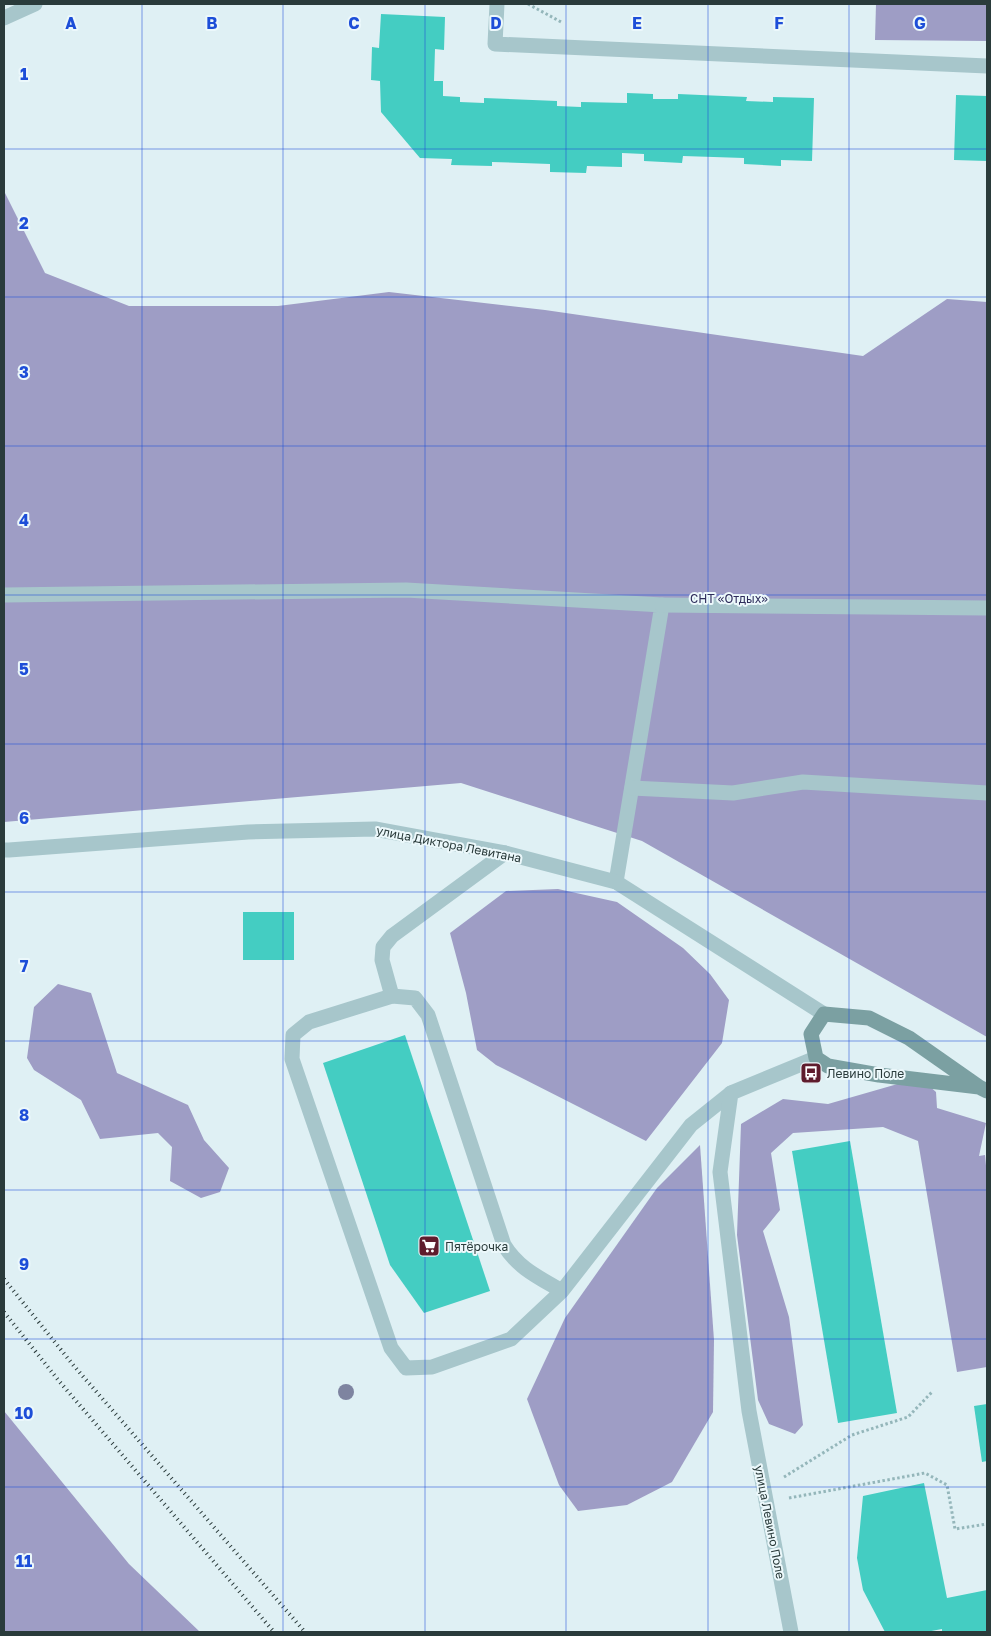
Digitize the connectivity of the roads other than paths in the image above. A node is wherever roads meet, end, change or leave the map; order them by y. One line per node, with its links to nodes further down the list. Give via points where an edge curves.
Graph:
1 (35, 4): 3 (street)
2 (497, 4): 4 (street, via 495,44)
3 (4, 18)
4 (987, 66)
5 (4, 595): 6 (street, via 406,590)
6 (662, 604): 7 (street); 8 (street)
7 (987, 608)
8 (632, 788): 9 (street, via 733,793 803,782); 12 (street)
9 (987, 793)
10 (4, 850): 11 (street, улица Диктора Левитана, via 248,832 375,829)
11 (505, 854): 12 (street, улица Диктора Левитана); 13 (street, via 392,936 383,947 382,960)
12 (616, 882): 14 (street, улица Диктора Левитана)
13 (392, 996): 18 (street, via 414,998 428,1015 504,1245 523,1268); 18 (street, via 309,1022 293,1035 292,1059 391,1348 406,1368 432,1367 511,1339)
14 (824, 1014): 15 (street, via 811,1034); 16 (street, улица Диктора Левитана, via 869,1018 909,1038)
15 (816, 1058): 16 (street, улица Диктора Левитана, via 828,1066); 17 (street)
16 (983, 1089)
17 (732, 1093): 18 (street, via 691,1125); 19 (street, улица Левино Поле, via 720,1172 749,1411)
18 (562, 1290)
19 (791, 1632)

